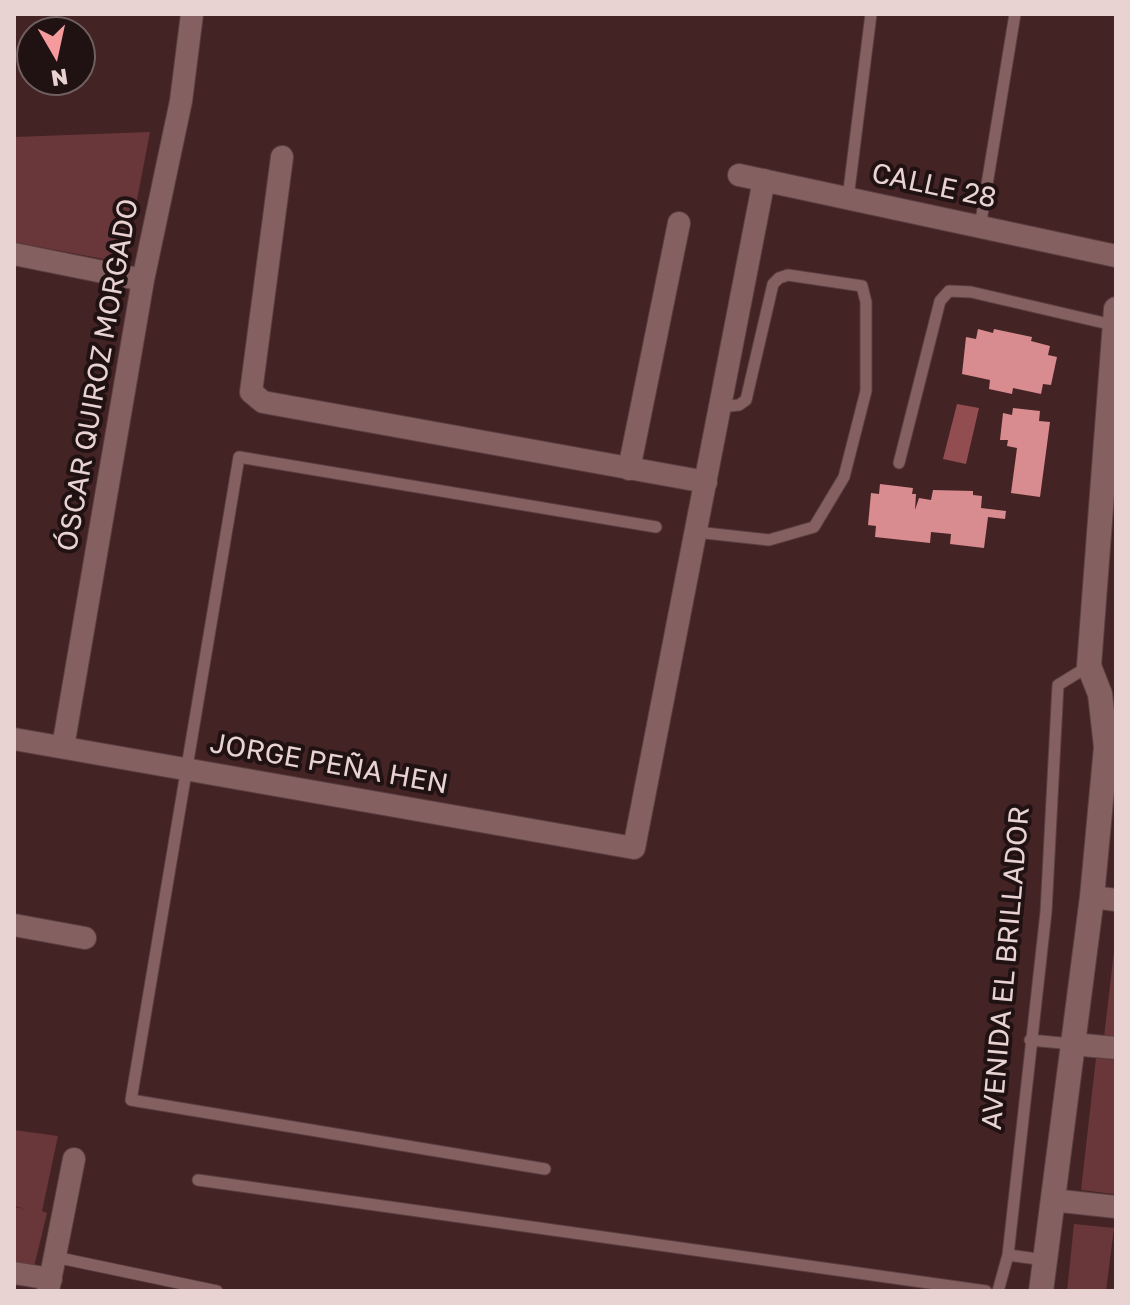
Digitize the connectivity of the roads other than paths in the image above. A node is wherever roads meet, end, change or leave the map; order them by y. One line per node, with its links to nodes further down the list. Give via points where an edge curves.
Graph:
1 (192, 14): 12 (street, ÓSCAR QUIROZ MORGADO, via 181,101)
2 (871, 14): 7 (lane)
3 (1015, 14): 9 (lane)
4 (282, 157): 16 (street, via 251,392 263,402)
5 (739, 175): 6 (street, CALLE 28)
6 (764, 180): 7 (street, CALLE 28); 14 (street)
7 (848, 198): 9 (street, CALLE 28)
8 (679, 223): 16 (street)
9 (980, 227): 11 (street, CALLE 28)
10 (14, 254): 12 (street)
11 (1116, 256)
12 (143, 280): 22 (street, ÓSCAR QUIROZ MORGADO)
13 (1115, 317): 15 (lane, via 949,291 940,301); 20 (street)
14 (720, 407): 17 (street); 19 (lane, via 746,400 773,284 779,278 862,286 866,391 844,477 814,527 769,540)
15 (899, 463)
16 (629, 469): 17 (street)
17 (706, 482): 19 (street)
18 (656, 527): 24 (lane, via 239,457)
19 (696, 532): 24 (street, JORGE PEÑA HEN, via 634,848)
20 (1089, 666): 23 (street); 28 (lane, AVENIDA EL BRILLADOR, via 1058,685 1046,912)
21 (14, 739): 22 (street, JORGE PEÑA HEN)
22 (63, 747): 24 (street, JORGE PEÑA HEN)
23 (1111, 748): 25 (street)
24 (186, 769): 32 (lane, via 131,1100)
25 (1104, 898): 29 (street)
26 (14, 925): 27 (street)
27 (85, 938)
28 (1030, 1040): 29 (lane); 36 (lane, AVENIDA EL BRILLADOR)
29 (1072, 1044): 30 (street); 34 (street)
30 (1116, 1048)
31 (74, 1159): 37 (street)
32 (545, 1169)
33 (198, 1180): 42 (lane)
34 (1052, 1200): 35 (street); 38 (street)
35 (1116, 1207)
36 (1008, 1255): 38 (lane); 43 (lane, AVENIDA EL BRILLADOR)
37 (55, 1257): 40 (street); 41 (lane)
38 (1045, 1260): 44 (street)
39 (14, 1273): 40 (street)
40 (49, 1285)
41 (217, 1291)
42 (986, 1291)
43 (998, 1291)
44 (1041, 1291)

